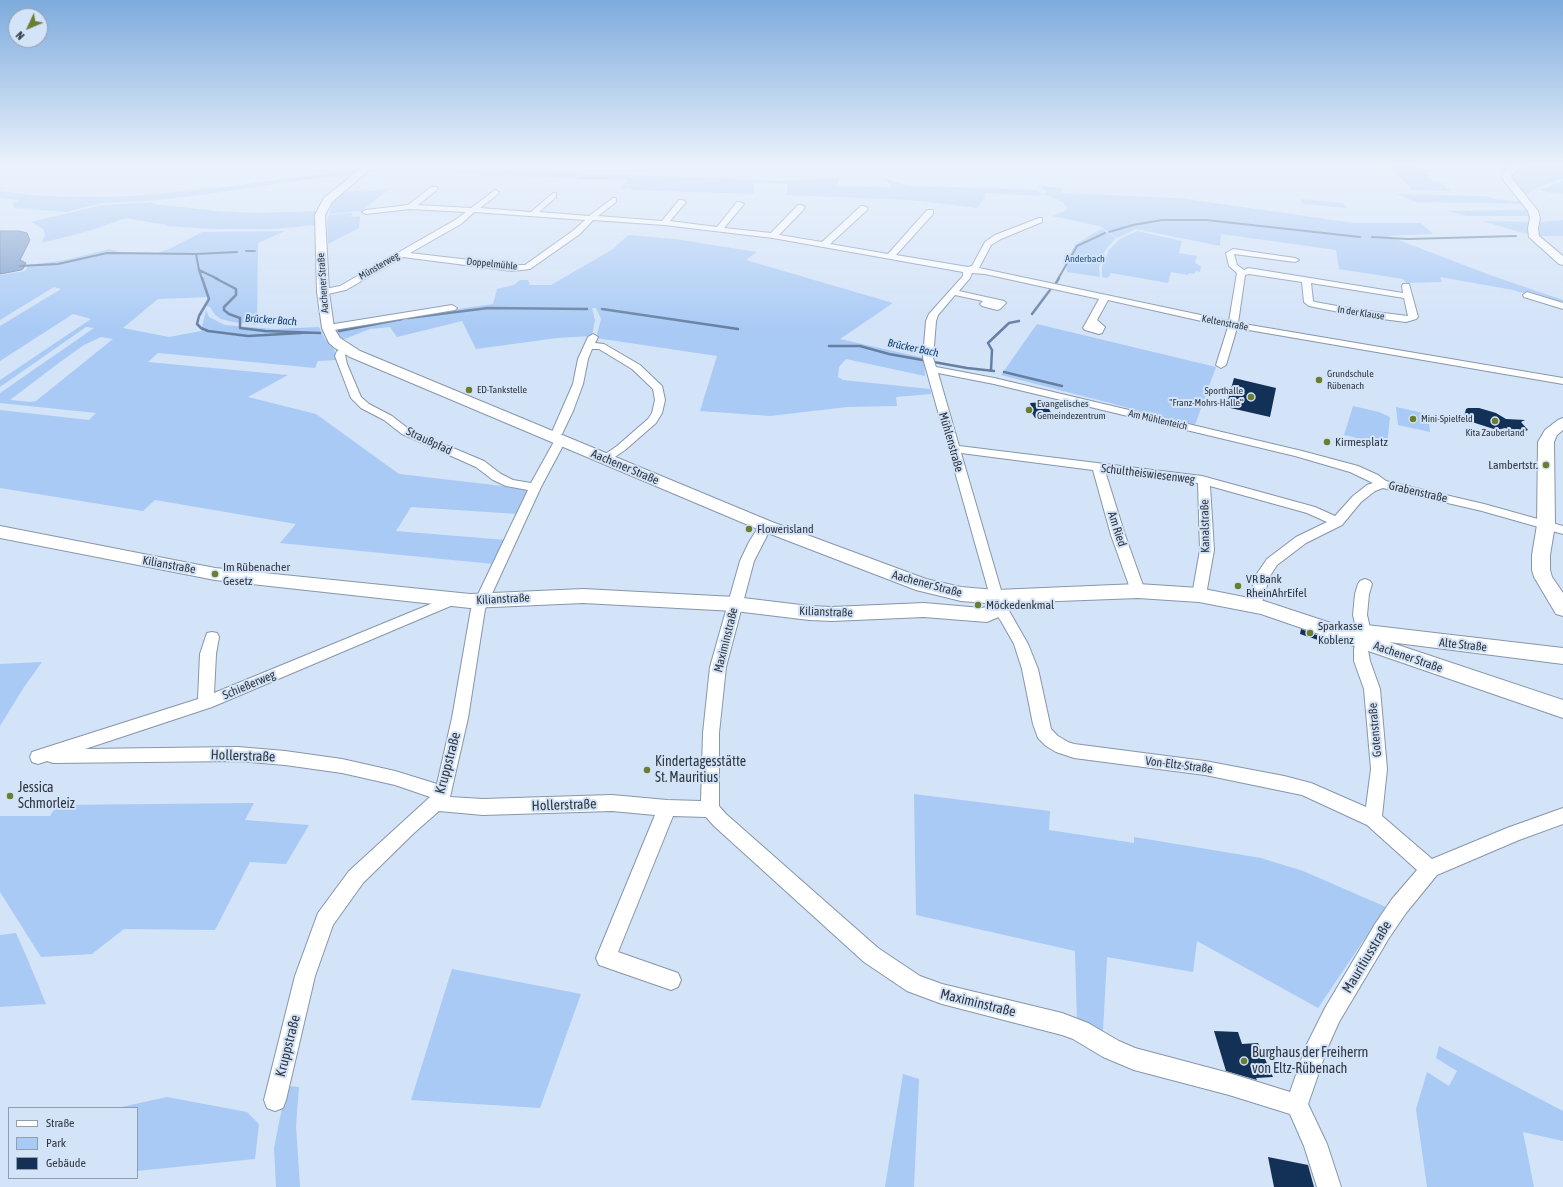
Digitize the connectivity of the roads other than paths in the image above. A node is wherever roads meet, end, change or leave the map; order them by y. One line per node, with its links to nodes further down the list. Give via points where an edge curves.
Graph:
1 (320, 219): 24 (main road, Aachener Straße)
2 (461, 219): 16 (street, Münsterweg)
3 (589, 219): 16 (street, Doppelmühle, via 577,232 526,267 512,268)
4 (611, 219): 12 (street, Keltenstraße)
5 (667, 219): 12 (street)
6 (727, 219): 13 (street)
7 (789, 219): 14 (street)
8 (852, 219): 15 (street)
9 (923, 219): 17 (street)
10 (1535, 219): 19 (main road, via 1534,237)
11 (1039, 220): 20 (street, Mühlenstraße, via 998,237 988,244 975,268)
12 (664, 223): 13 (street, Keltenstraße)
13 (719, 229): 14 (street, Keltenstraße)
14 (773, 236): 15 (street, Keltenstraße)
15 (825, 244): 17 (street, Keltenstraße)
16 (401, 254): 24 (street, Münsterweg, via 343,288)
17 (890, 256): 20 (street, Keltenstraße)
18 (1295, 259): 21 (street, via 1233,251 1230,253 1233,266)
19 (1563, 262)
20 (968, 270): 25 (street, Mühlenstraße, via 967,276); 28 (street, Keltenstraße, via 991,272)
21 (1243, 273): 22 (street, In der Klause); 33 (street)
22 (1306, 280): 27 (street, In der Klause); 27 (street, In der Klause, via 1309,302 1312,304 1360,313 1411,319 1413,317)
23 (1406, 286): 27 (street, In der Klause)
24 (323, 292): 34 (main road, Aachener Straße)
25 (953, 292): 29 (street); 36 (street, Mühlenstraße, via 931,321)
26 (1527, 295): 30 (street)
27 (1408, 296)
28 (1104, 297): 32 (street); 33 (street, Keltenstraße)
29 (989, 300)
30 (1563, 306)
31 (452, 308): 34 (street, Aachener Straße)
32 (1092, 321)
33 (1233, 325): 37 (street); 38 (street, Keltenstraße)
34 (328, 328): 35 (main road, Aachener Straße, via 334,340)
35 (347, 350): 40 (main road, Aachener Straße); 46 (street, Straußpfad, via 340,356 346,375 360,402 406,432 480,464 505,481)
36 (929, 364): 41 (street, Mühlenstraße); 45 (street, Am Mühlenteich, via 1298,453 1354,469)
37 (1221, 366)
38 (1563, 381)
39 (1563, 423): 49 (main road, via 1550,433 1546,442)
40 (559, 436): 42 (main road, Aachener Straße); 42 (street, Kruppstraße, via 576,391 583,358 592,341 636,367 658,388 660,400 658,413 652,421); 46 (street, Kruppstraße)
41 (954, 449): 43 (street, Schultheiswiesenweg); 56 (street, Mühlenstraße)
42 (605, 459): 48 (main road, Aachener Straße)
43 (1098, 468): 44 (street, Schultheiswiesenweg); 52 (street, Am Ried)
44 (1204, 481): 47 (street, Schultheiswiesenweg, via 1311,510); 53 (street, Kanalstraße, via 1207,550)
45 (1382, 484): 47 (street, Grabenstraße, via 1371,488 1357,499); 49 (street, Grabenstraße, via 1470,504)
46 (535, 487): 55 (street, Kruppstraße)
47 (1338, 522): 58 (street, Grabenstraße, via 1301,540 1272,562 1263,575)
48 (766, 526): 56 (main road, Aachener Straße, via 906,580); 57 (street, Maximinstraße, via 751,550)
49 (1555, 528): 59 (main road, via 1542,546 1541,570)
50 (0, 532): 54 (main road, Kilianstraße, via 215,574)
51 (1365, 584): 61 (street, via 1360,615)
52 (1138, 591): 53 (main road, Aachener Straße); 56 (main road, Aachener Straße)
53 (1199, 595): 58 (main road, Aachener Straße)
54 (454, 599): 55 (main road, Kilianstraße); 63 (street, Schießerweg)
55 (481, 600): 57 (main road, Kilianstraße, via 583,596); 66 (street, Kruppstraße, via 475,620 460,718)
56 (996, 603): 57 (main road, Kilianstraße, via 987,615 924,610 809,613); 70 (street, Von-Eltz-Straße, via 1010,622 1030,668 1044,733 1062,747 1074,751 1205,768 1284,783 1305,788)
57 (735, 604): 68 (street, Maximinstraße, via 718,667 711,732)
58 (1254, 606): 61 (main road, Aachener Straße, via 1320,627)
59 (1563, 609)
60 (212, 637): 63 (street, via 208,654)
61 (1363, 637): 62 (main road, Alte Straße, via 1432,641); 64 (main road, Aachener Straße); 70 (street, Gotenstraße, via 1362,661 1372,689 1379,769)
62 (1563, 656)
63 (206, 703): 65 (street, Schießerweg)
64 (1563, 709)
65 (38, 757): 66 (street, Hollerstraße, via 238,754 286,758 342,766 395,778)
66 (439, 798): 67 (street, Hollerstraße, via 483,807 612,803); 73 (street, Kruppstraße, via 356,876 326,920 305,976)
67 (667, 808): 68 (street); 72 (street, via 606,958)
68 (711, 809): 74 (street, Maximinstraße, via 720,820 871,955 914,984 942,994 1062,1024 1134,1059)
69 (1563, 816): 71 (street, Mauritiusstraße)
70 (1373, 819): 71 (street, Von-Eltz-Straße)
71 (1430, 868): 74 (street, Mauritiusstraße, via 1382,931 1332,1015 1317,1046)
72 (671, 980)
73 (275, 1100)
74 (1297, 1104): 75 (street, via 1315,1144)
75 (1329, 1187)

